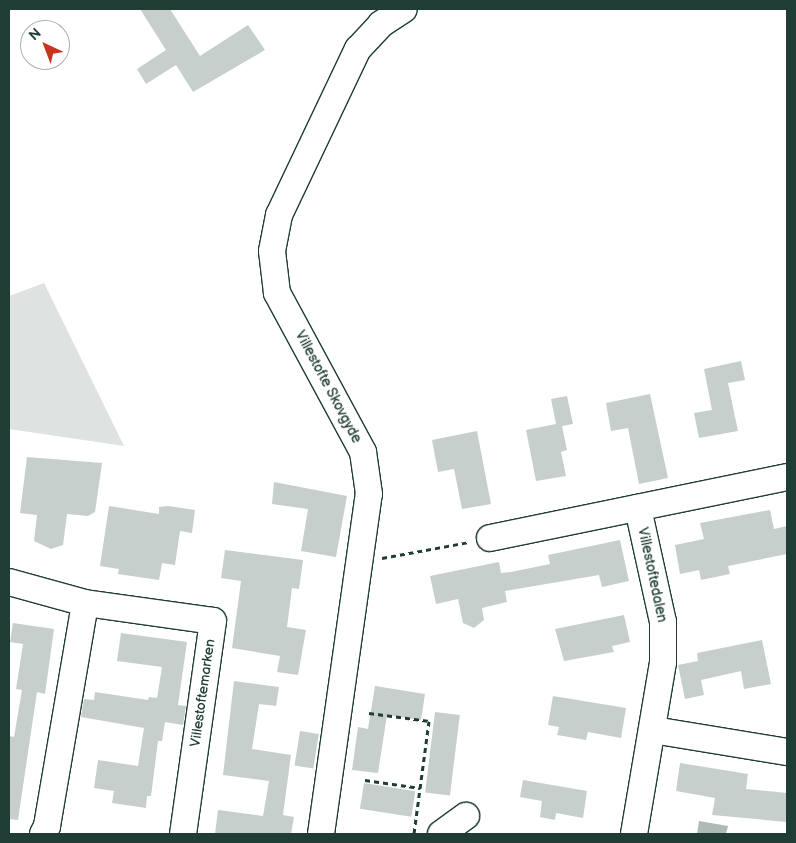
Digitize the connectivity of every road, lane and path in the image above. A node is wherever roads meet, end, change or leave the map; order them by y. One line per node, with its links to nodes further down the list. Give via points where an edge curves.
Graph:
1 (404, 9): 5 (street, Villestofte Skovgyde, via 381,24 358,49 279,215 272,251 277,293 363,452 369,494)
2 (787, 477): 3 (street, Villestoftedalen)
3 (638, 508): 4 (street, Villestoftedalen); 9 (street, Villestoftedalen, via 663,622 663,662)
4 (490, 538): 5 (path)
5 (362, 562): 16 (street, Villestofte Skovgyde)
6 (9, 582): 7 (street, Villestoftemarken)
7 (85, 603): 14 (street, via 47,826); 15 (street, Villestoftemarken, via 213,621)
8 (369, 713): 12 (path, via 430,722)
9 (653, 730): 10 (street); 19 (street, Villestoftedalen)
10 (787, 752)
11 (365, 780): 12 (path)
12 (420, 788): 17 (path)
13 (466, 816): 18 (street)
14 (43, 834)
15 (183, 834)
16 (321, 834)
17 (414, 834)
18 (441, 834)
19 (634, 834)

